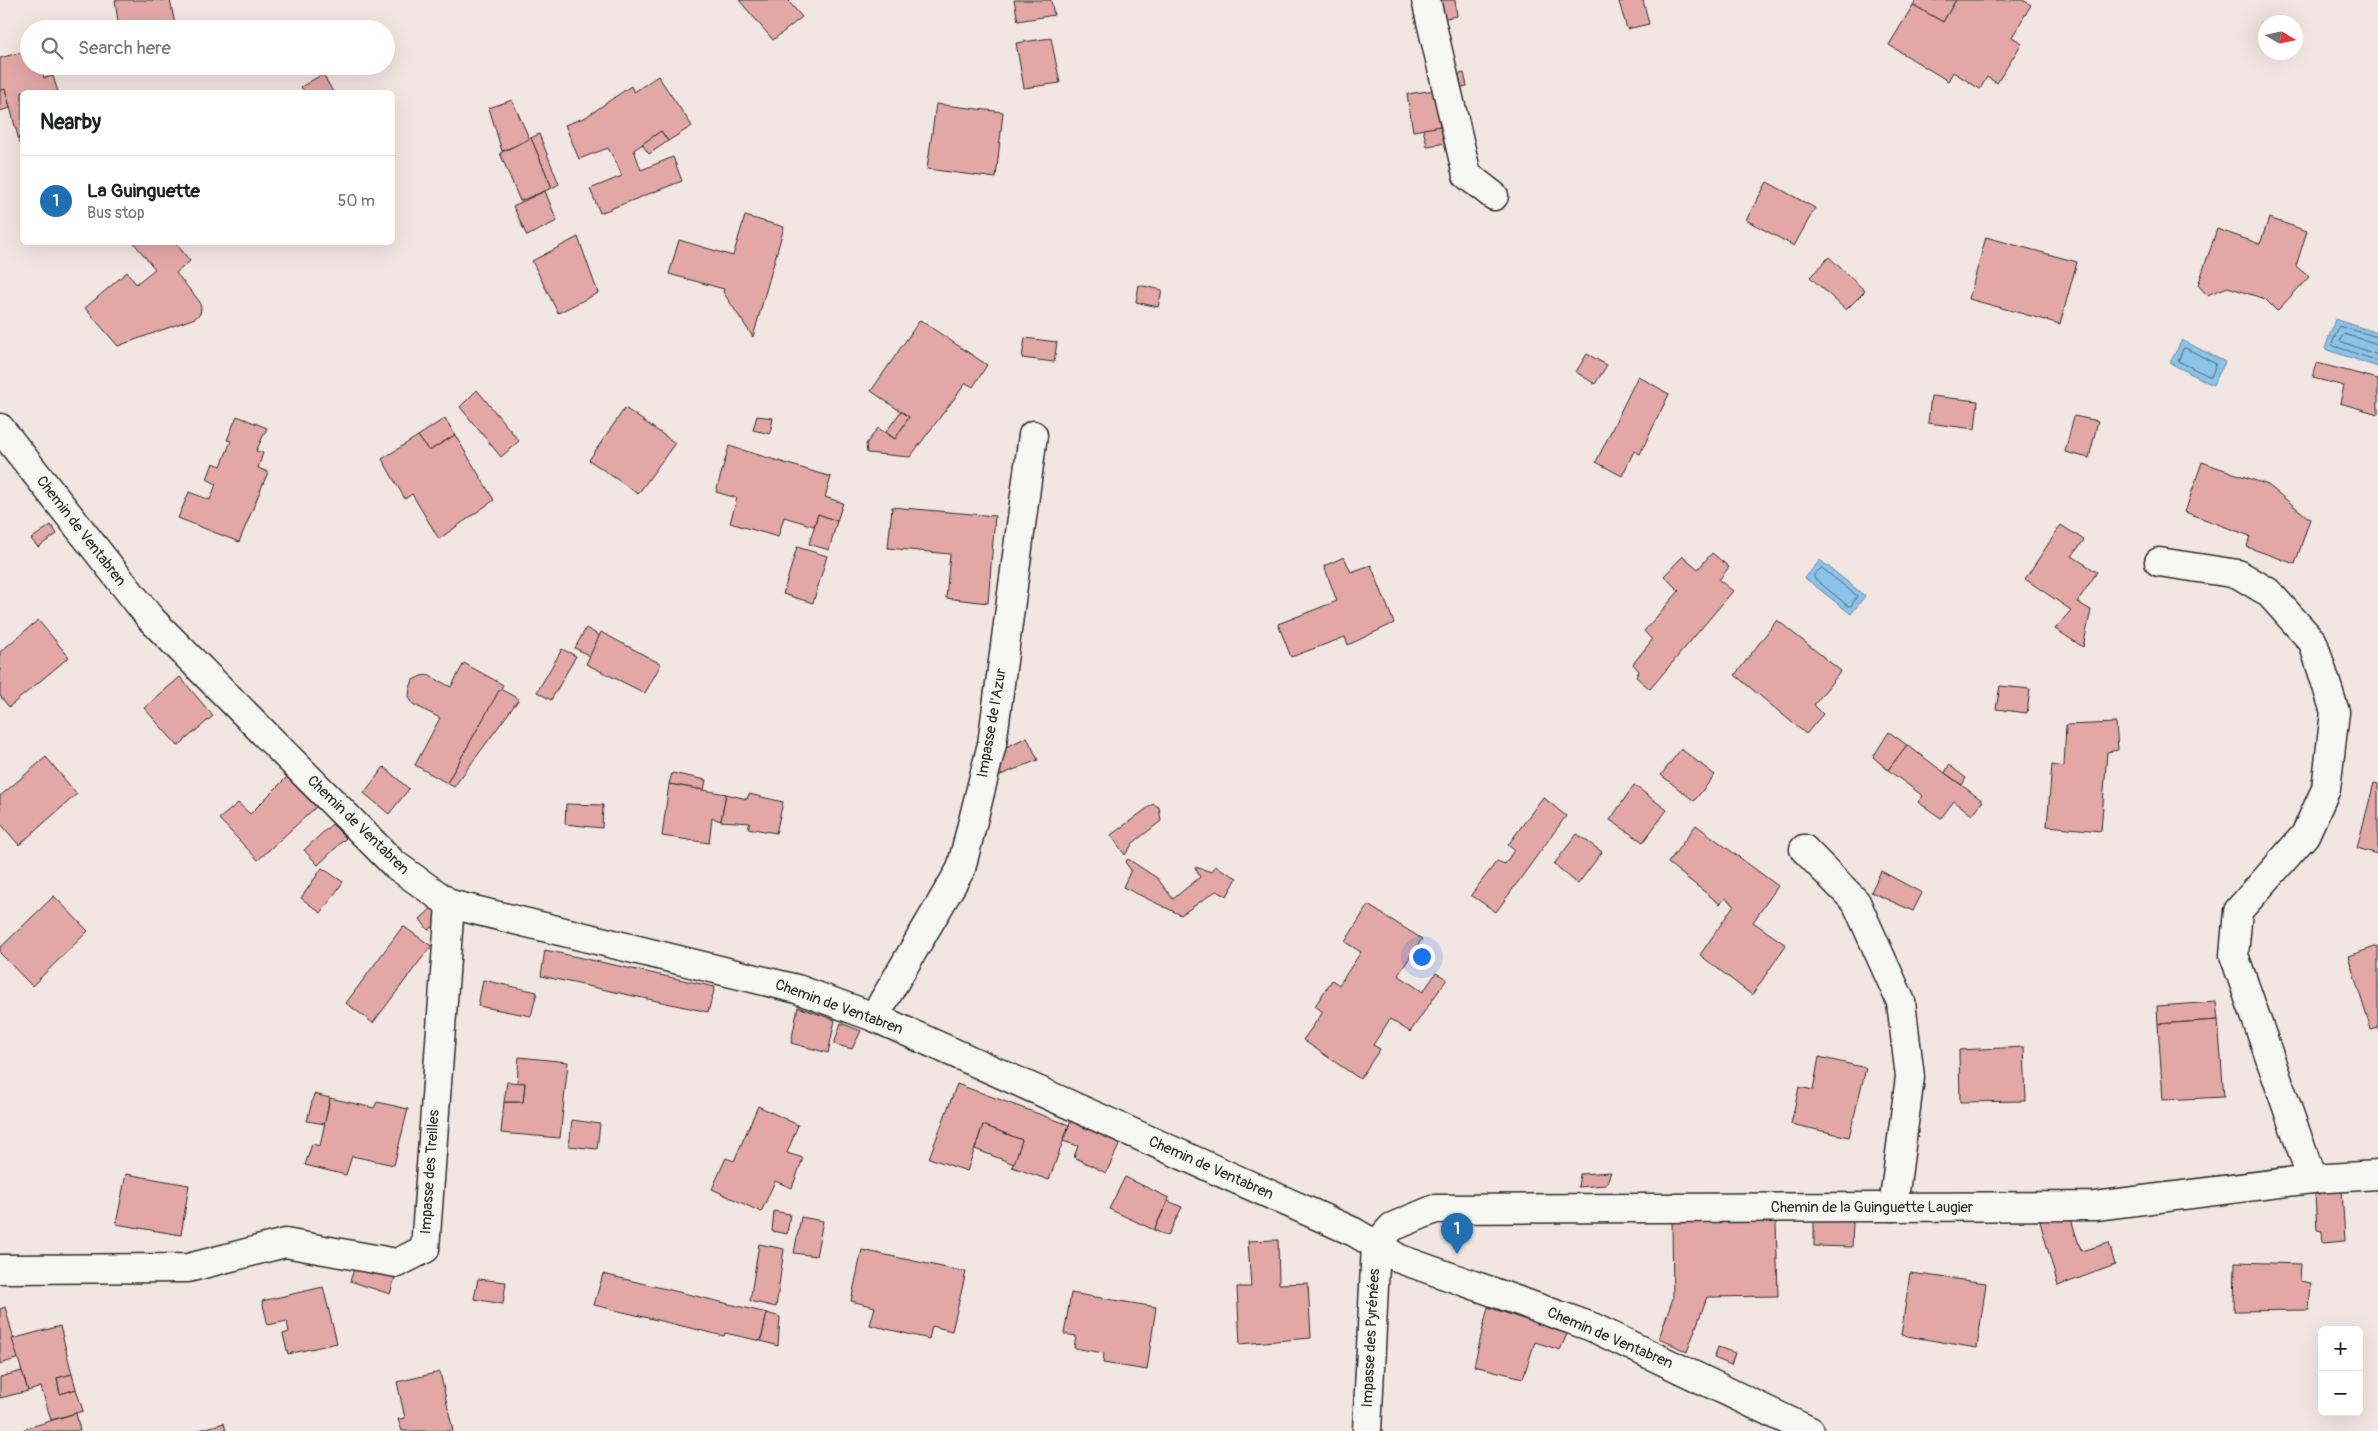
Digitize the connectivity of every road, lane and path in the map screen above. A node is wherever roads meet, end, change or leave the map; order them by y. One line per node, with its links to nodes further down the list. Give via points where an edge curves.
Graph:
1 (1426, 0): 2 (street, via 1467,175)
2 (1494, 196)
3 (0, 428): 7 (street, Chemin de Ventabren, via 151,619 394,864)
4 (1033, 435): 8 (street, Impasse de l'Azur, via 992,744 961,869)
5 (2159, 562): 10 (street, via 2238,574 2268,592 2313,642 2335,712 2326,788 2305,835 2238,911 2234,955)
6 (1804, 849): 11 (street, via 1856,902 1901,1002 1910,1077)
7 (450, 904): 8 (street, Chemin de Ventabren, via 797,989); 13 (street, Impasse des Treilles, via 425,1249 397,1263 285,1244 188,1268)
8 (874, 1017): 12 (street, Chemin de Ventabren, via 1354,1232)
9 (2378, 1175): 10 (street, Chemin de la Guinguette Laugier)
10 (2312, 1179): 11 (street, Chemin de la Guinguette Laugier, via 2095,1206)
11 (1893, 1207): 12 (street, Chemin de la Guinguette Laugier, via 1435,1209 1392,1227)
12 (1376, 1246): 14 (street, Impasse des Pyrénées); 15 (street, Chemin de Ventabren, via 1400,1259 1592,1327)
13 (0, 1269)
14 (1367, 1431)
15 (1810, 1431)

